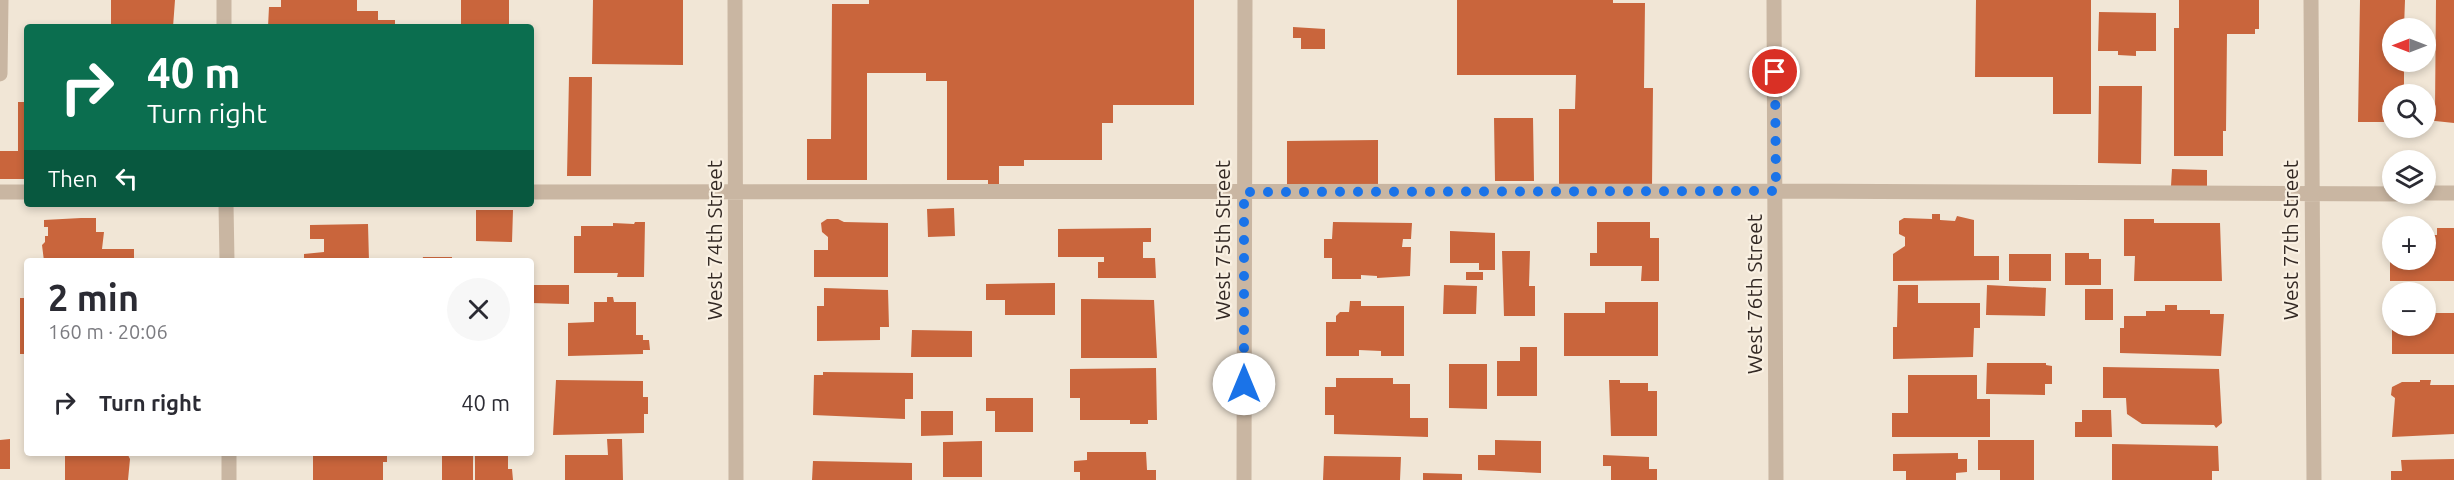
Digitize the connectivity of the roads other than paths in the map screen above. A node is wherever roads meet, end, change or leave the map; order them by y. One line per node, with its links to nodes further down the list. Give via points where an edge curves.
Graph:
1 (1, 0): 8 (street)
2 (224, 0): 7 (street)
3 (735, 0): 9 (street, West 74th Street)
4 (1245, 0): 14 (street, West 75th Street)
5 (1774, 0): 10 (street, West 76th Street)
6 (2311, 0): 17 (street, West 77th Street)
7 (224, 24)
8 (0, 74)
9 (736, 191): 13 (street); 14 (street); 23 (street, West 74th Street)
10 (1776, 191): 14 (street); 17 (street); 25 (street, West 76th Street)
11 (0, 192): 12 (street)
12 (24, 192)
13 (534, 192)
14 (1244, 192): 24 (street, West 75th Street)
15 (2436, 193): 16 (street)
16 (2454, 193)
17 (2312, 194): 18 (street); 26 (street, West 77th Street)
18 (2382, 194)
19 (226, 207): 20 (street)
20 (227, 258)
21 (229, 456): 22 (street)
22 (229, 480)
23 (736, 480)
24 (1244, 480)
25 (1776, 480)
26 (2313, 480)

